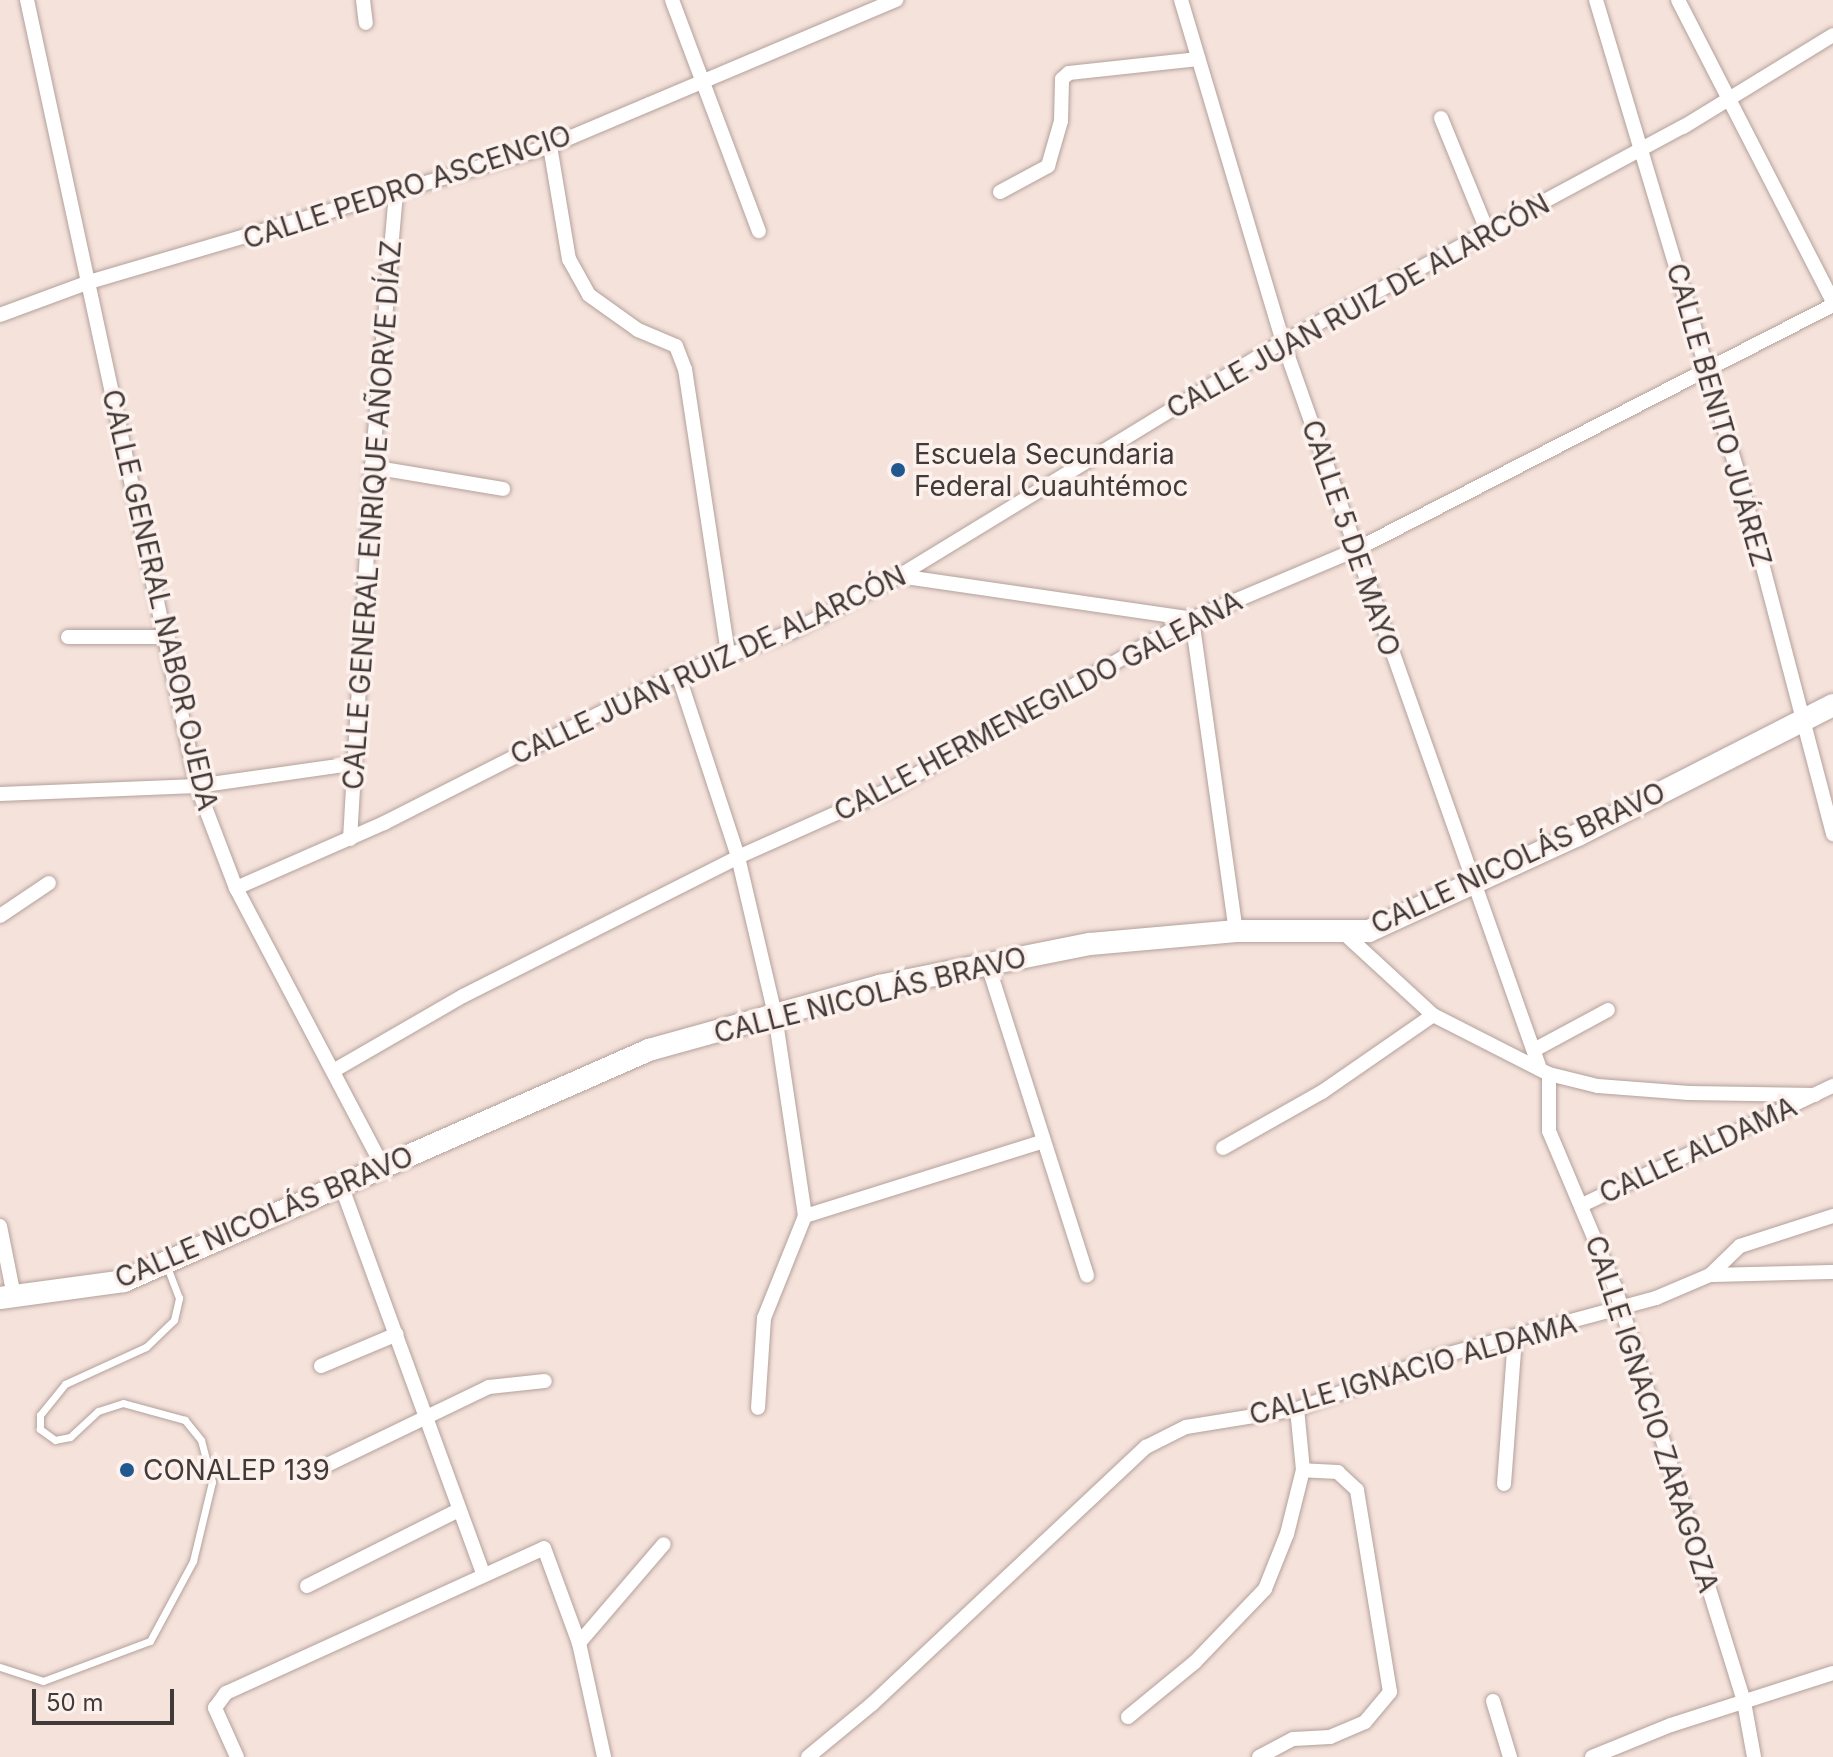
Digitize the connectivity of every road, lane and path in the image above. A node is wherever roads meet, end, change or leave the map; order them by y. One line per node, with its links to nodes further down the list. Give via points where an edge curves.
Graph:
1 (27, 0): 20 (street, CALLE GENERAL NABOR OJEDA)
2 (363, 0): 8 (street)
3 (672, 0): 11 (street)
4 (896, 0): 11 (street, CALLE PEDRO ASCENCIO)
5 (1181, 0): 10 (street, CALLE 5 DE MAYO)
6 (1596, 0): 15 (street, CALLE BENITO JUÁREZ)
7 (1678, 0): 12 (street)
8 (366, 23)
9 (1833, 35): 12 (street, CALLE JUAN RUIZ DE ALARCÓN)
10 (1198, 59): 17 (street, via 1069,73 1062,79 1061,121 1048,166); 23 (street, CALLE 5 DE MAYO)
11 (701, 79): 14 (street, CALLE PEDRO ASCENCIO); 18 (street)
12 (1729, 100): 15 (street, CALLE JUAN RUIZ DE ALARCÓN); 21 (street)
13 (1441, 118): 19 (street)
14 (550, 146): 16 (street, CALLE PEDRO ASCENCIO); 32 (street, via 569,259 589,295 638,330 676,346 685,369)
15 (1639, 152): 19 (street, CALLE JUAN RUIZ DE ALARCÓN); 24 (street, CALLE BENITO JUÁREZ, via 1677,259)
16 (396, 192): 20 (street, CALLE PEDRO ASCENCIO); 25 (street, CALLE GENERAL ENRIQUE AÑORVE DÍAZ)
17 (1000, 192)
18 (759, 231)
19 (1489, 235): 23 (street, CALLE JUAN RUIZ DE ALARCÓN)
20 (89, 282): 22 (street, CALLE PEDRO ASCENCIO); 31 (street, CALLE GENERAL NABOR OJEDA)
21 (1833, 303): 24 (street, CALLE HERMENEGILDO GALEANA)
22 (0, 315)
23 (1283, 342): 27 (street, CALLE 5 DE MAYO); 28 (street, CALLE JUAN RUIZ DE ALARCÓN)
24 (1707, 371): 27 (street, CALLE HERMENEGILDO GALEANA); 35 (street, CALLE BENITO JUÁREZ)
25 (372, 467): 26 (street); 36 (street, CALLE GENERAL ENRIQUE AÑORVE DÍAZ)
26 (503, 489)
27 (1355, 550): 29 (street, CALLE HERMENEGILDO GALEANA); 42 (street, CALLE 5 DE MAYO)
28 (899, 576): 29 (street); 32 (street, CALLE JUAN RUIZ DE ALARCÓN, via 791,632)
29 (1192, 619): 41 (street, CALLE HERMENEGILDO GALEANA, via 891,789); 46 (street)
30 (68, 637): 31 (street)
31 (168, 637): 37 (street, CALLE GENERAL NABOR OJEDA)
32 (728, 654): 33 (street, CALLE JUAN RUIZ DE ALARCÓN)
33 (678, 674): 40 (street, CALLE JUAN RUIZ DE ALARCÓN); 41 (street)
34 (1833, 705): 35 (street, CALLE NICOLÁS BRAVO)
35 (1801, 722): 39 (street, CALLE BENITO JUÁREZ); 42 (street, CALLE NICOLÁS BRAVO)
36 (352, 764): 37 (street); 40 (street, CALLE GENERAL ENRIQUE AÑORVE DÍAZ)
37 (197, 786): 38 (street); 44 (street, CALLE GENERAL NABOR OJEDA)
38 (0, 794)
39 (1833, 834)
40 (350, 839): 44 (street, CALLE JUAN RUIZ DE ALARCÓN)
41 (738, 857): 50 (street); 53 (street, CALLE HERMENEGILDO GALEANA, via 463,996)
42 (1471, 882): 47 (street, CALLE NICOLÁS BRAVO, via 1390,923); 52 (street, CALLE 5 DE MAYO)
43 (49, 883): 45 (street)
44 (236, 888): 53 (street, CALLE GENERAL NABOR OJEDA)
45 (0, 916)
46 (1236, 931): 47 (street, CALLE NICOLÁS BRAVO); 48 (street, CALLE NICOLÁS BRAVO, via 1090,944)
47 (1346, 935): 51 (street)
48 (987, 962): 50 (street, CALLE NICOLÁS BRAVO); 57 (street)
49 (1608, 1010): 52 (street)
50 (775, 1015): 59 (street, CALLE NICOLÁS BRAVO, via 649,1050); 62 (street)
51 (1433, 1015): 54 (street); 58 (street, via 1322,1092)
52 (1534, 1050): 54 (street, CALLE 5 DE MAYO)
53 (333, 1071): 59 (street, CALLE GENERAL NABOR OJEDA)
54 (1544, 1071): 56 (street, via 1598,1086); 61 (street, CALLE IGNACIO ZARAGOZA, via 1549,1131)
55 (1833, 1086): 56 (street, CALLE ALDAMA)
56 (1815, 1095): 61 (street, CALLE ALDAMA)
57 (1044, 1141): 62 (street); 67 (street)
58 (1223, 1148)
59 (383, 1167): 60 (street, CALLE NICOLÁS BRAVO)
60 (341, 1185): 65 (street, CALLE NICOLÁS BRAVO); 71 (street)
61 (1582, 1205): 70 (street, CALLE IGNACIO ZARAGOZA)
62 (805, 1216): 75 (street, via 764,1318)
63 (1833, 1216): 68 (street, CALLE IGNACIO ALDAMA, via 1740,1246)
64 (0, 1226): 69 (street)
65 (166, 1264): 69 (street, CALLE NICOLÁS BRAVO, via 124,1281); 86 (lane, via 179,1298 174,1320 146,1347 65,1384 40,1415 40,1429 55,1440 70,1437 98,1411 123,1403 185,1420 201,1440 212,1482 193,1561 150,1641 43,1681)
66 (1833, 1272): 68 (street)
67 (1087, 1275)
68 (1710, 1275): 70 (street, CALLE IGNACIO ALDAMA)
69 (7, 1297)
70 (1621, 1308): 72 (street, CALLE IGNACIO ALDAMA); 89 (street, CALLE IGNACIO ZARAGOZA)
71 (397, 1334): 73 (street); 77 (street)
72 (1515, 1338): 76 (street, CALLE IGNACIO ALDAMA, via 1434,1358); 80 (street)
73 (321, 1366)
74 (545, 1381): 77 (street, via 489,1387)
75 (758, 1408)
76 (1297, 1409): 79 (street); 93 (street, CALLE IGNACIO ALDAMA, via 1186,1427 1146,1447 872,1704)
77 (427, 1416): 78 (street); 81 (street)
78 (329, 1464)
79 (1303, 1470): 90 (street, via 1287,1534 1265,1589 1195,1662); 94 (street, via 1338,1472 1357,1490 1390,1692 1365,1722 1330,1737 1293,1739)
80 (1504, 1484)
81 (459, 1510): 83 (street); 84 (street)
82 (664, 1544): 85 (street)
83 (483, 1574): 85 (street, via 544,1548); 91 (street, via 226,1693 215,1708)
84 (307, 1586)
85 (579, 1643): 92 (street)
86 (0, 1667)
87 (1833, 1673): 89 (street)
88 (1493, 1701): 95 (street)
89 (1744, 1702): 96 (street); 97 (street, CALLE IGNACIO ZARAGOZA)
90 (1128, 1717)
91 (237, 1757)
92 (604, 1757)
93 (808, 1757)
94 (1259, 1757)
95 (1510, 1757)
96 (1592, 1757)
97 (1754, 1757)

